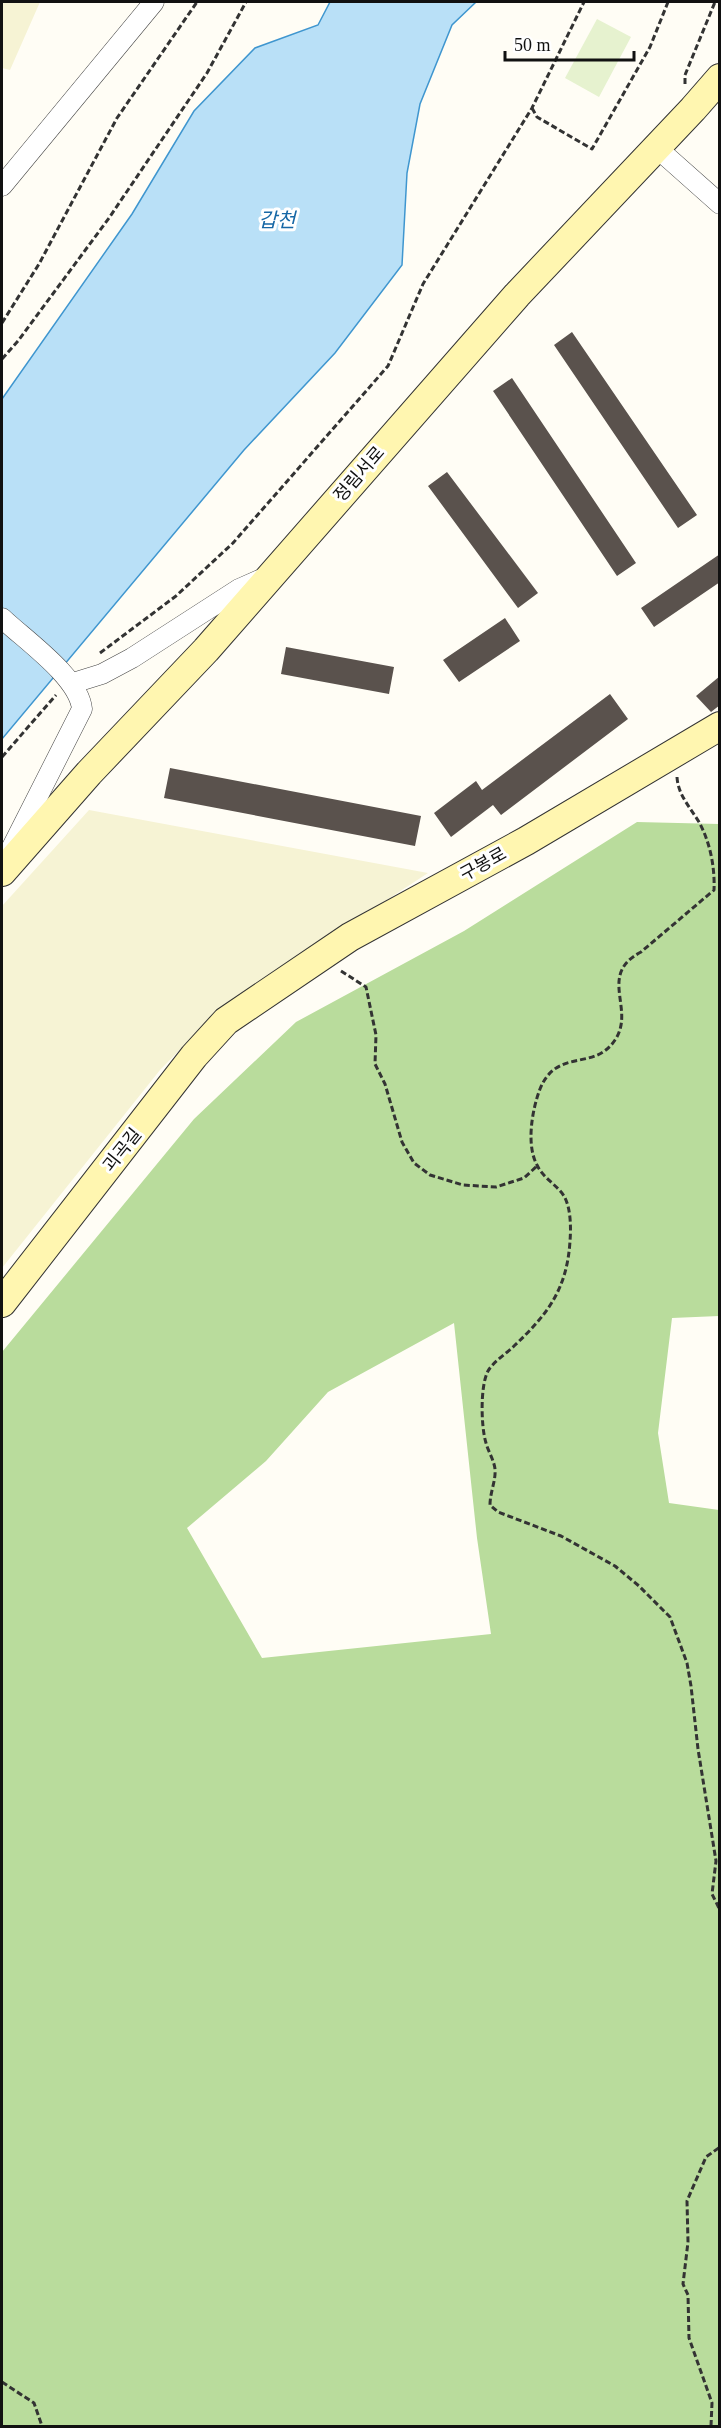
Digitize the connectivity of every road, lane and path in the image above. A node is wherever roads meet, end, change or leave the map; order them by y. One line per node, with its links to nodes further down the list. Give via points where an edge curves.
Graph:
1 (154, 2): 11 (street)
2 (197, 2): 13 (path, via 117,118 39,264)
3 (246, 2): 14 (path, via 207,74 116,208)
4 (584, 2): 8 (path)
5 (668, 2): 8 (path, via 650,47 592,149 537,117)
6 (715, 2): 9 (path, via 685,75 685,91)
7 (720, 78): 9 (main road, 정림서로)
8 (532, 108): 17 (path, via 423,284 388,366 233,543 176,596 101,651)
9 (693, 110): 10 (main road, 정림서로)
10 (657, 148): 12 (street); 15 (main road, 정림서로, via 518,296)
11 (2, 186)
12 (720, 204)
13 (2, 323)
14 (2, 359)
15 (270, 576): 17 (street, via 239,589 102,674); 21 (main road, 정림서로)
16 (2, 618): 17 (street)
17 (69, 680): 20 (path); 21 (street, via 82,709)
18 (720, 726): 19 (main road, 구봉로)
19 (682, 749): 22 (main road, 구봉로); 24 (path, via 677,785 705,836 715,874 714,890 641,952 627,959 618,976 622,1013 615,1041 600,1055 587,1061 568,1061 551,1072 541,1089 532,1136)
20 (2, 757)
21 (2, 871)
22 (318, 958): 23 (main road, 구봉로); 24 (path, via 366,987 376,1035 375,1064 402,1142 414,1163 430,1175 452,1182 496,1187 524,1178)
23 (249, 1004): 25 (main road, 괴곡길, via 226,1021 194,1056)
24 (537, 1166): 26 (path, via 564,1197 569,1215 568,1260 551,1308 498,1360 485,1380 483,1433 495,1468 490,1505 498,1512 561,1536 615,1566 670,1617 691,1686 716,1861 712,1894)
25 (2, 1303)
26 (720, 1910)
27 (720, 2099): 28 (path)
28 (720, 2123)
29 (720, 2147): 32 (path, via 706,2157 687,2200 683,2284 688,2295 689,2338 712,2403)
30 (2, 2382): 31 (path, via 34,2403)
31 (42, 2427)
32 (711, 2427)

